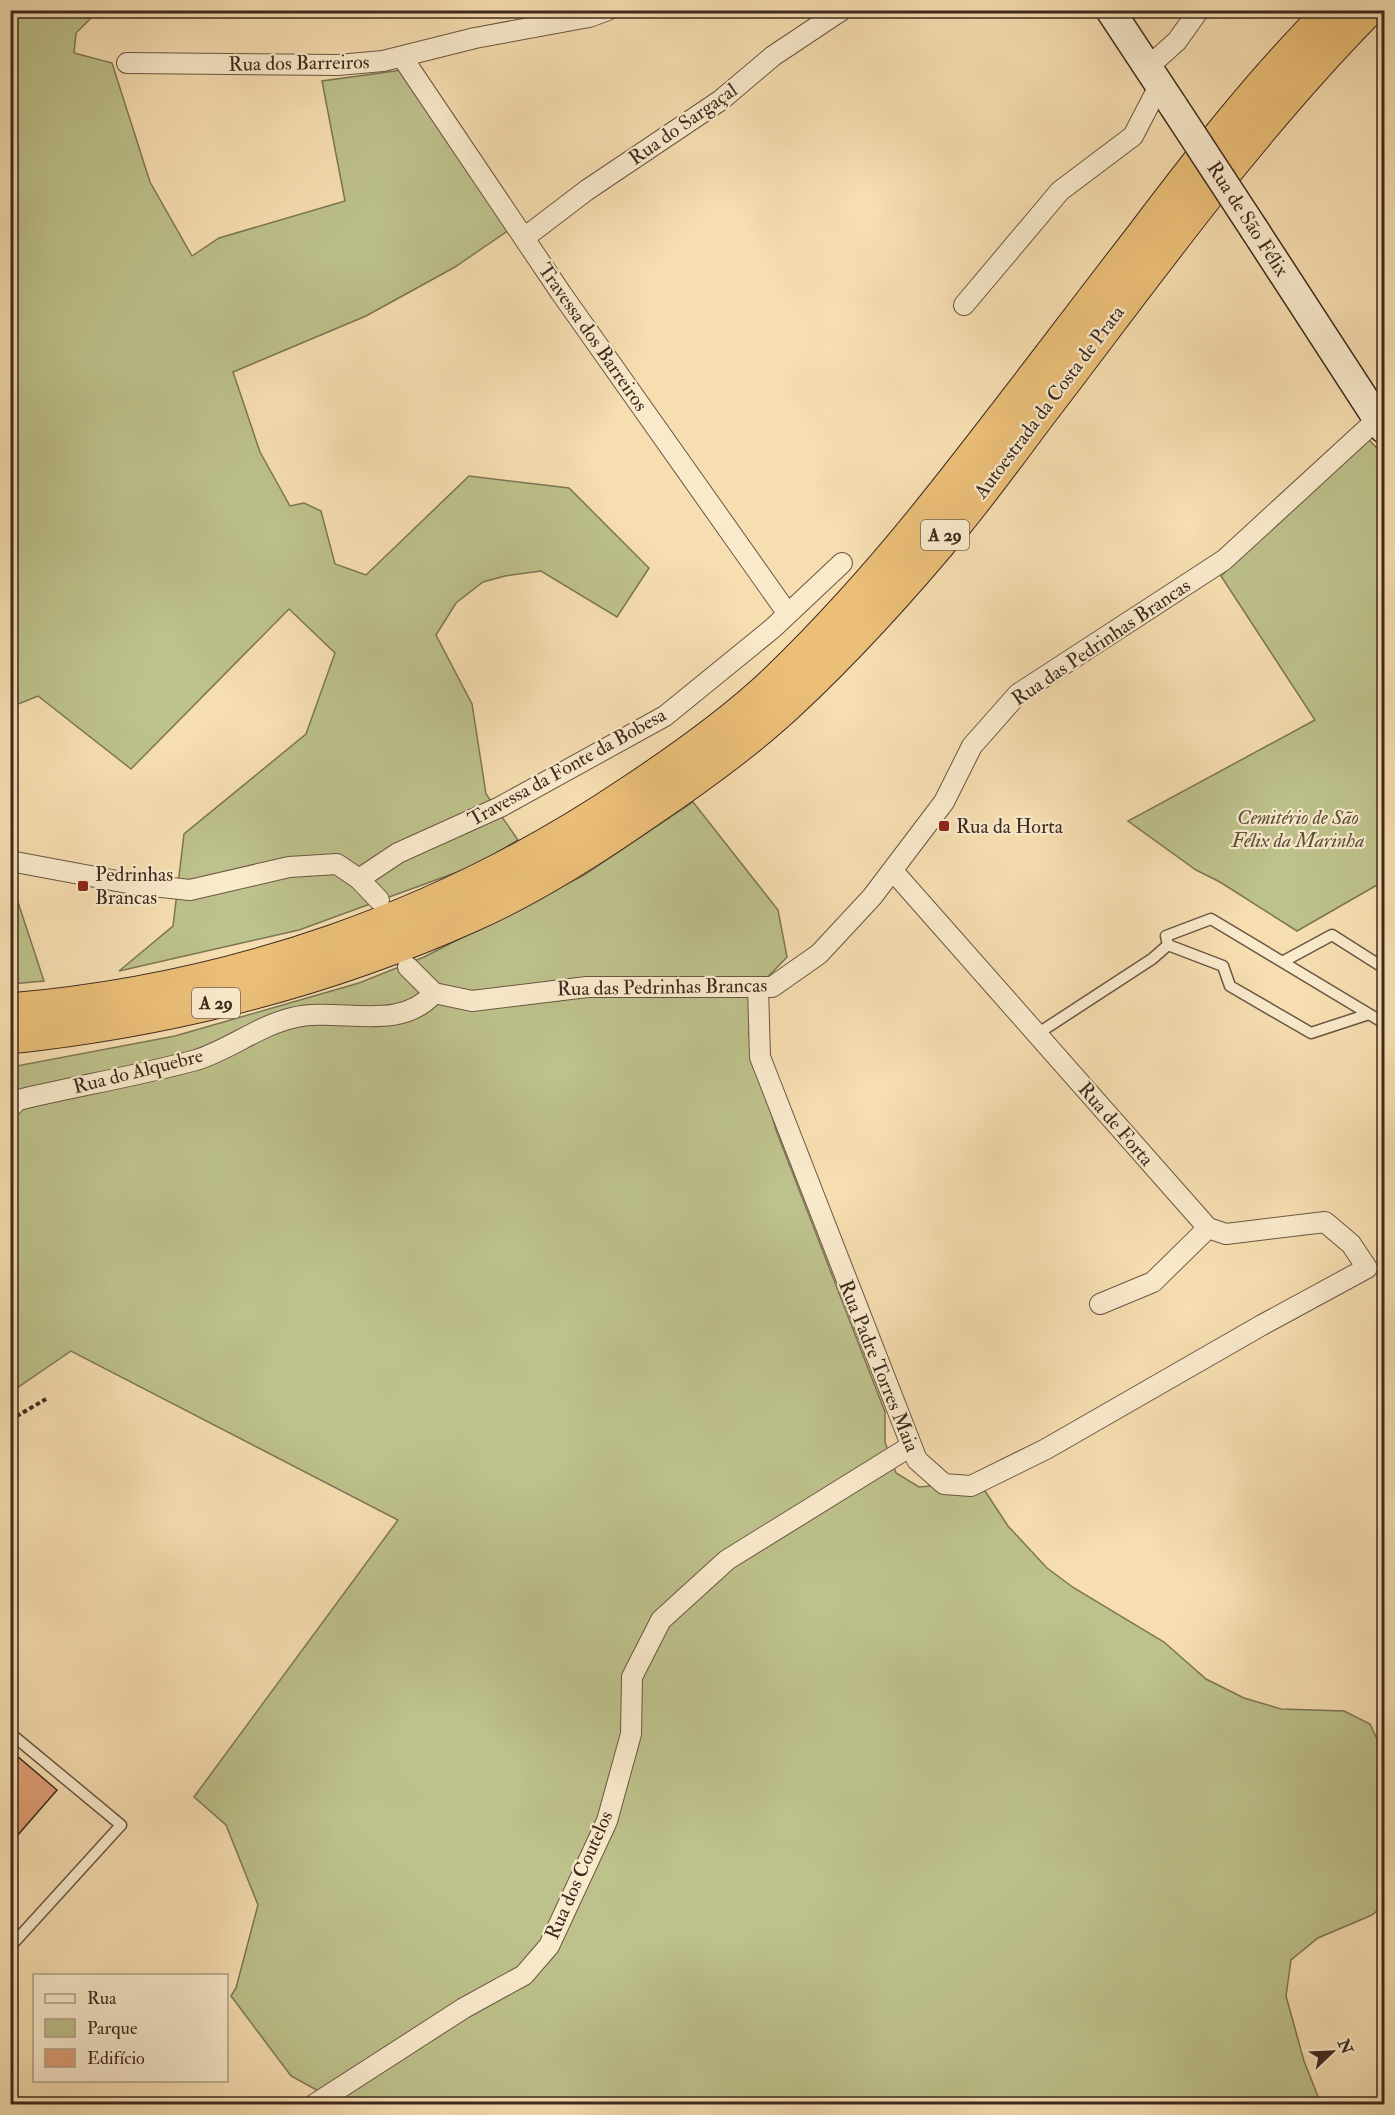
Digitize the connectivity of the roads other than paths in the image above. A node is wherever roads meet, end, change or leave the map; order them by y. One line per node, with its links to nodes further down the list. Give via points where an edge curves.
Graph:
1 (608, 10): 7 (street, Rua dos Barreiros, via 579,20 475,38)
2 (842, 10): 10 (street, Rua do Sargaçal)
3 (1110, 10): 9 (main road, Rua de São Félix)
4 (1199, 10): 9 (street, via 1177,40)
5 (1332, 10): 25 (highway, Autoestrada da Costa de Prata / A 29, via 1218,137 935,505 851,604 773,684 678,761 525,859 464,890 332,944 195,982 84,1003)
6 (1368, 10): 29 (highway, Autoestrada da Costa de Prata / A 29, via 1316,62 1234,160 958,521 864,627 786,705 692,782 602,843 476,914 339,968 204,1006 91,1028)
7 (402, 57): 8 (street, Rua dos Barreiros, via 338,65); 10 (street, Travessa dos Barreiros)
8 (127, 63)
9 (1160, 87): 11 (street, via 1133,136 1060,191); 12 (main road, Rua de São Félix, bridge)
10 (524, 238): 14 (street, Travessa dos Barreiros)
11 (964, 305)
12 (1382, 420): 16 (street, Rua das Pedrinhas Brancas, via 1224,560 1018,694 972,746 944,802)
13 (842, 563): 14 (street, Travessa da Fonte da Bobesa)
14 (788, 614): 17 (street, Travessa da Fonte da Bobesa, via 665,716 500,807 398,853)
15 (10, 861): 17 (street, via 133,884 190,890 289,867 337,864)
16 (893, 872): 23 (street, Rua das Pedrinhas Brancas, via 819,954 772,987); 28 (street, Rua de Forta)
17 (359, 879): 18 (street)
18 (379, 900)
19 (1168, 945): 20 (lane, via 1166,936 1211,919); 26 (lane, via 1223,966 1230,986 1311,1034); 28 (lane)
20 (1284, 961): 22 (lane, via 1332,934); 26 (lane)
21 (408, 967): 24 (street)
22 (1384, 968)
23 (758, 987): 24 (street, Rua das Pedrinhas Brancas, via 587,987 472,1001); 34 (street, Rua Padre Torres Maia, via 760,1058)
24 (434, 993): 30 (street, Rua do Alquebre, via 423,1006 375,1018 335,1013 291,1018 198,1059 18,1100)
25 (10, 1010)
26 (1369, 1014): 27 (lane)
27 (1384, 1023)
28 (1037, 1034): 31 (street, Rua de Forta)
29 (10, 1037)
30 (10, 1108)
31 (1208, 1228): 32 (street, via 1226,1234 1325,1222); 33 (street, via 1153,1282)
32 (1376, 1269): 34 (street, Rua Padre Torres Maia, via 1262,1325 1046,1449 971,1486 944,1484 917,1460)
33 (1100, 1304)
34 (911, 1446): 37 (street, Rua dos Coutelos, via 727,1560 661,1620 632,1677 631,1734 607,1821 549,1946 524,1975 464,2008)
35 (10, 1733): 36 (lane, via 121,1825)
36 (10, 1947)
37 (315, 2104)

